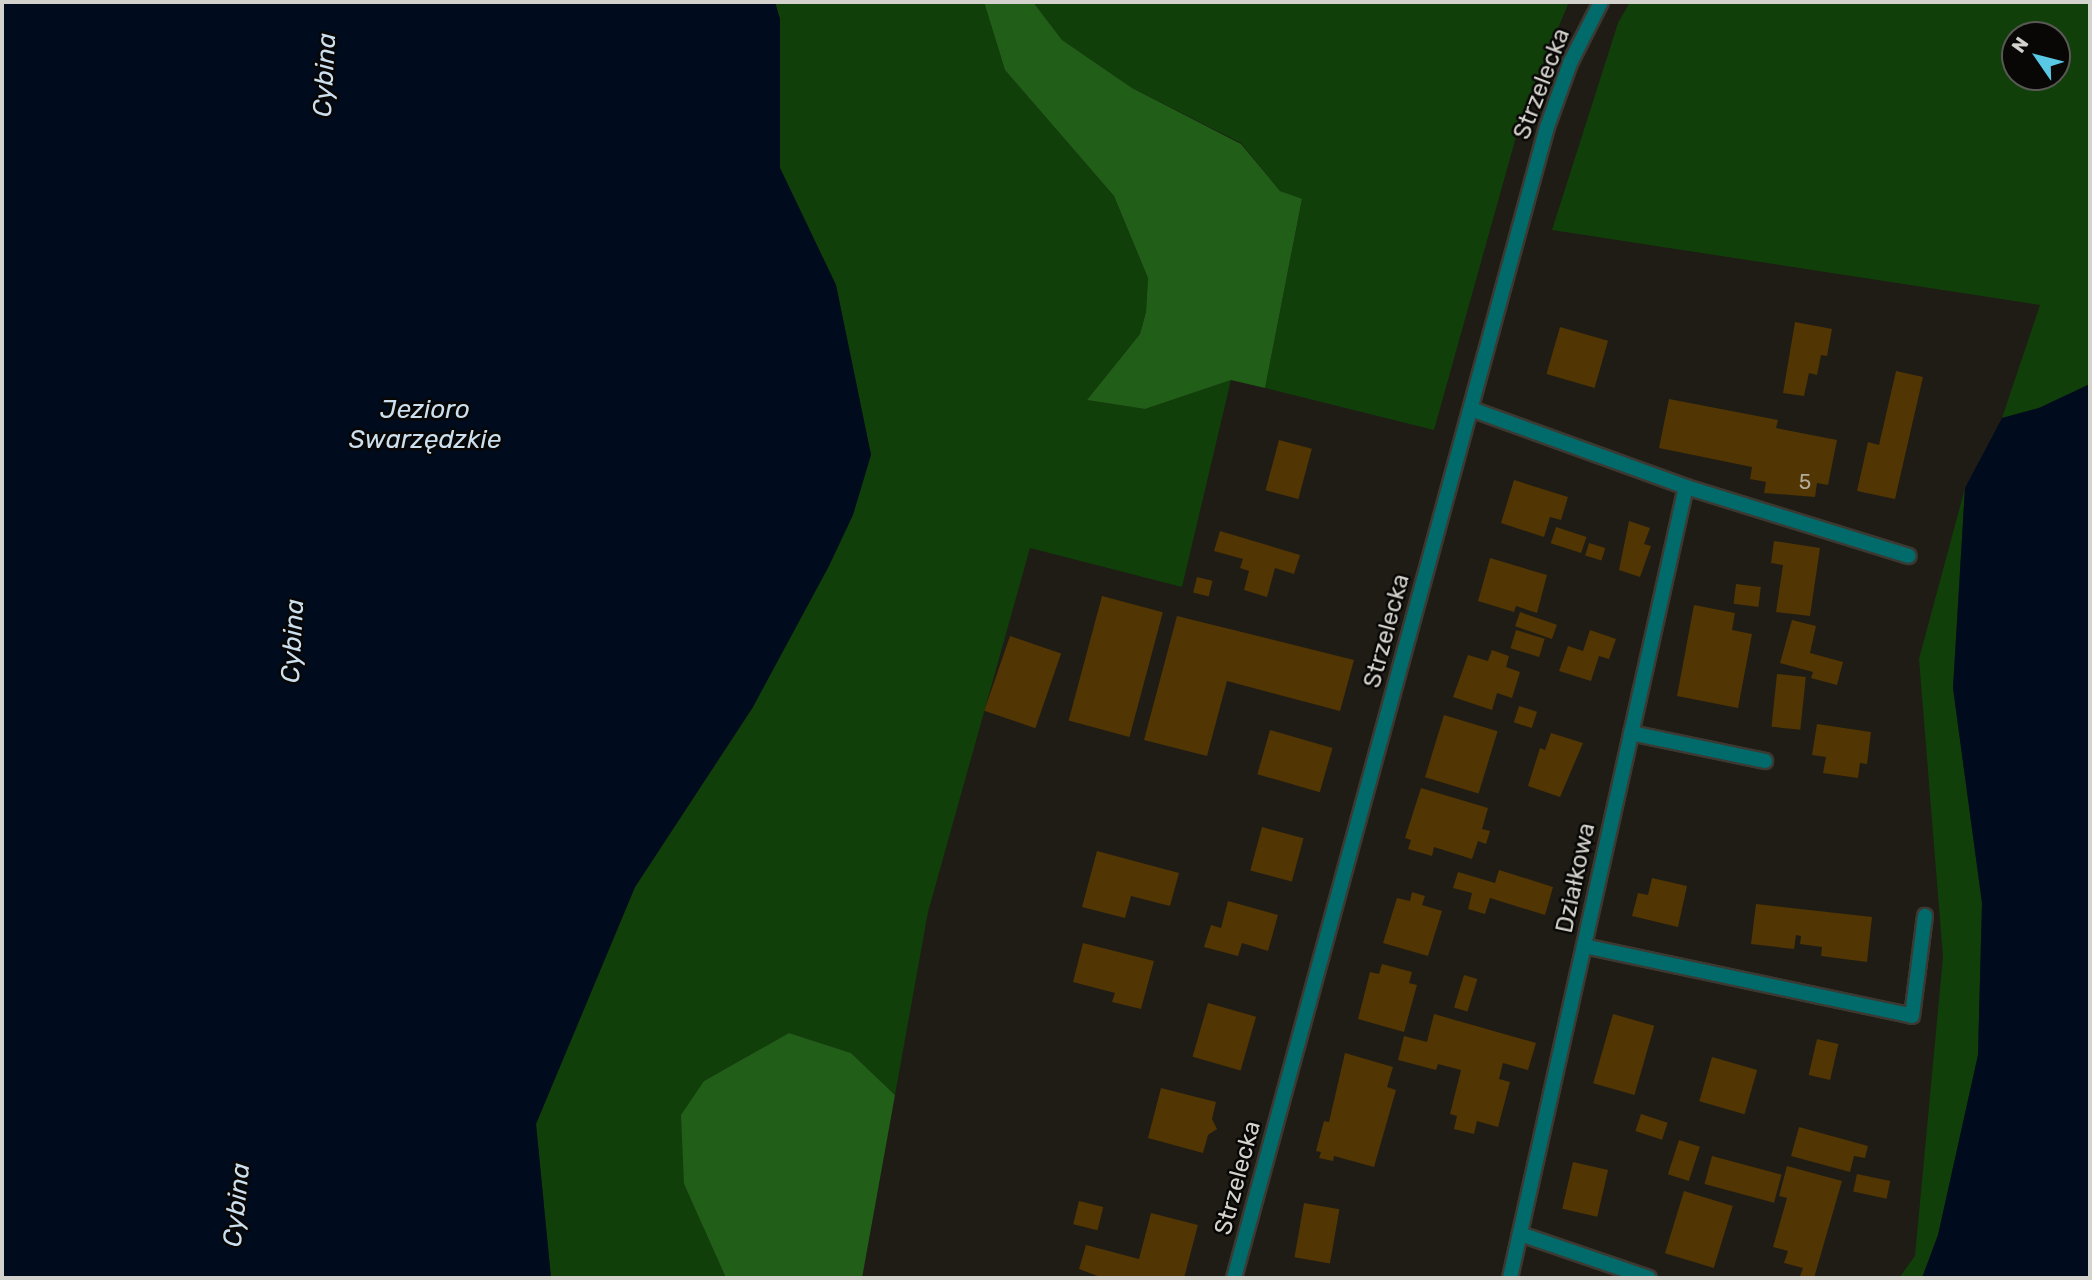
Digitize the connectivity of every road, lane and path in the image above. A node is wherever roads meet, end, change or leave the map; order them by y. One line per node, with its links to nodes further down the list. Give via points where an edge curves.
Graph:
1 (1601, 2): 2 (street, Strzelecka, via 1570,63 1547,127)
2 (1471, 409): 3 (street); 10 (street, Strzelecka)
3 (1686, 487): 4 (street); 5 (street, Działkowa)
4 (1909, 556)
5 (1631, 733): 6 (street); 8 (street, Działkowa)
6 (1765, 761)
7 (1925, 916): 8 (street, via 1912,1016)
8 (1584, 946): 9 (street, Działkowa)
9 (1520, 1234): 11 (street, Działkowa); 12 (street)
10 (1234, 1278)
11 (1510, 1278)
12 (1649, 1278)

